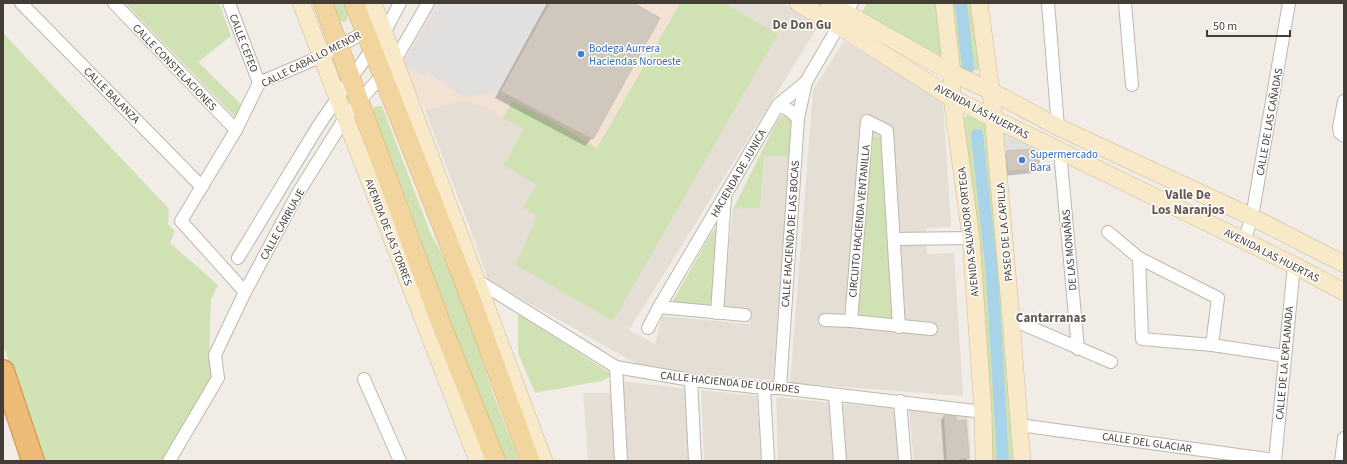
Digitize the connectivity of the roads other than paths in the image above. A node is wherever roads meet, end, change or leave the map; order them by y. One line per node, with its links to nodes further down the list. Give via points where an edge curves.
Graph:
1 (21, 3): 41 (street, CALLE BALANZA)
2 (114, 3): 38 (street, CALLE CONSTELACIONES)
3 (229, 3): 26 (street, CALLE CEFEO)
4 (301, 3): 21 (street, AVENIDA DE LAS TORRES)
5 (323, 3): 19 (main road, AVENIDA DE LAS TORRES)
6 (354, 3): 18 (main road)
7 (372, 3): 18 (street)
8 (400, 3): 18 (street)
9 (428, 3): 22 (street, CALLE CARRUAJE)
10 (798, 3): 17 (street, AVENIDA LAS HUERTAS)
11 (829, 3): 17 (street, AVENIDA LAS HUERTAS)
12 (944, 3): 23 (street, AVENIDA SALVADOR ORTEGA)
13 (979, 3): 28 (street, PASEO DE LA CAPILLA)
14 (1048, 3): 37 (street)
15 (1125, 3): 27 (street)
16 (1286, 4): 43 (street, CALLE DE LAS CAÑADAS)
17 (846, 14): 23 (street, AVENIDA LAS HUERTAS); 25 (street, HACIENDA DE JUNICA); 30 (street, AVENIDA LAS HUERTAS)
18 (374, 32): 19 (street, CALLE CABALLO MENOR); 20 (main road); 22 (street)
19 (340, 46): 21 (street, CALLE CABALLO MENOR); 24 (main road, AVENIDA DE LAS TORRES)
20 (372, 50): 22 (main road); 24 (street)
21 (322, 56): 26 (street, CALLE CABALLO MENOR); 29 (street, AVENIDA DE LAS TORRES)
22 (388, 68): 31 (street, CALLE CARRUAJE); 52 (street); 85 (main road)
23 (952, 73): 28 (street, AVENIDA LAS HUERTAS); 30 (street, AVENIDA SALVADOR ORTEGA)
24 (351, 78): 29 (street); 31 (main road, AVENIDA DE LAS TORRES)
25 (806, 82): 33 (street, HACIENDA DE JUNICA); 36 (street, CALLE HACIENDA DE LAS BOCAS)
26 (259, 83): 38 (street, CALLE CABALLO MENOR)
27 (1132, 85)
28 (991, 91): 34 (street, PASEO DE LA CAPILLA); 37 (street, AVENIDA LAS HUERTAS)
29 (338, 97): 35 (street, AVENIDA DE LAS TORRES); 48 (street)
30 (952, 98): 34 (street, AVENIDA LAS HUERTAS); 45 (street, AVENIDA SALVADOR ORTEGA)
31 (360, 100): 35 (street, CALLE CARRUAJE); 84 (main road, AVENIDA DE LAS TORRES, via 440,321)
32 (1344, 101): 39 (street, via 1339,128)
33 (778, 105): 36 (street); 42 (street, HACIENDA DE JUNICA)
34 (993, 117): 40 (street, AVENIDA LAS HUERTAS); 58 (street, PASEO DE LA CAPILLA)
35 (345, 118): 53 (street, CALLE CARRUAJE, via 298,193); 83 (street, AVENIDA DE LAS TORRES)
36 (798, 118): 73 (street, CALLE HACIENDA DE LAS BOCAS)
37 (1058, 127): 43 (street, AVENIDA LAS HUERTAS)
38 (236, 130): 41 (street, CALLE CABALLO MENOR)
39 (1344, 136)
40 (1060, 151): 47 (street, AVENIDA LAS HUERTAS); 65 (street, DE LAS MONAÑAS)
41 (202, 187): 53 (street, CALLE CABALLO MENOR, via 181,221)
42 (725, 194): 55 (street, HACIENDA DE JUNICA); 56 (street)
43 (1252, 217): 47 (street, CALLE DE LAS CAÑADAS); 50 (street, AVENIDA LAS HUERTAS)
44 (1108, 232): 49 (street)
45 (971, 238): 46 (street); 76 (street, AVENIDA SALVADOR ORTEGA)
46 (894, 239): 60 (street, CIRCUITO HACIENDA VENTANILLA, via 887,131 867,121); 61 (street)
47 (1244, 241): 51 (street, AVENIDA LAS HUERTAS)
48 (238, 258)
49 (1139, 258): 64 (street, via 1218,298); 64 (street, via 1142,339)
50 (1344, 264)
51 (1294, 265): 54 (street, AVENIDA LAS HUERTAS); 66 (street, CALLE DE LA EXPLANADA)
52 (478, 281): 68 (street, CALLE HACIENDA DE LOURDES); 86 (street)
53 (245, 292): 81 (street, CALLE CARRUAJE, via 215,355 218,378)
54 (1344, 292)
55 (659, 307): 56 (street); 62 (street, HACIENDA DE JUNICA)
56 (717, 313): 57 (street)
57 (745, 315)
58 (1012, 319): 65 (street); 77 (street, PASEO DE LA CAPILLA)
59 (825, 320): 60 (street)
60 (851, 321): 61 (street)
61 (899, 326): 63 (street)
62 (648, 328)
63 (931, 329)
64 (1212, 345): 66 (street)
65 (1078, 348): 67 (street)
66 (1285, 356): 79 (street, CALLE DE LA EXPLANADA)
67 (1111, 362)
68 (616, 367): 71 (street, CALLE HACIENDA DE LOURDES); 87 (street)
69 (3, 371): 80 (highway)
70 (364, 379): 82 (street)
71 (691, 380): 72 (street, CALLE HACIENDA DE LOURDES); 88 (street)
72 (764, 388): 73 (street, CALLE HACIENDA DE LOURDES); 89 (street)
73 (780, 388): 74 (street, CALLE HACIENDA DE LOURDES)
74 (835, 394): 75 (street, CALLE HACIENDA DE LOURDES); 90 (street)
75 (900, 401): 76 (street, CALLE HACIENDA DE LOURDES); 91 (street)
76 (983, 412): 92 (street, AVENIDA SALVADOR ORTEGA)
77 (1020, 425): 79 (street, CALLE DEL GLACIAR); 93 (street, PASEO DE LA CAPILLA)
78 (1344, 438): 94 (street)
79 (1275, 460)
80 (33, 461)
81 (169, 461)
82 (400, 461)
83 (478, 461)
84 (496, 461)
85 (530, 461)
86 (544, 461)
87 (621, 461)
88 (695, 461)
89 (768, 461)
90 (840, 461)
91 (905, 461)
92 (984, 461)
93 (1022, 461)
94 (1341, 461)

